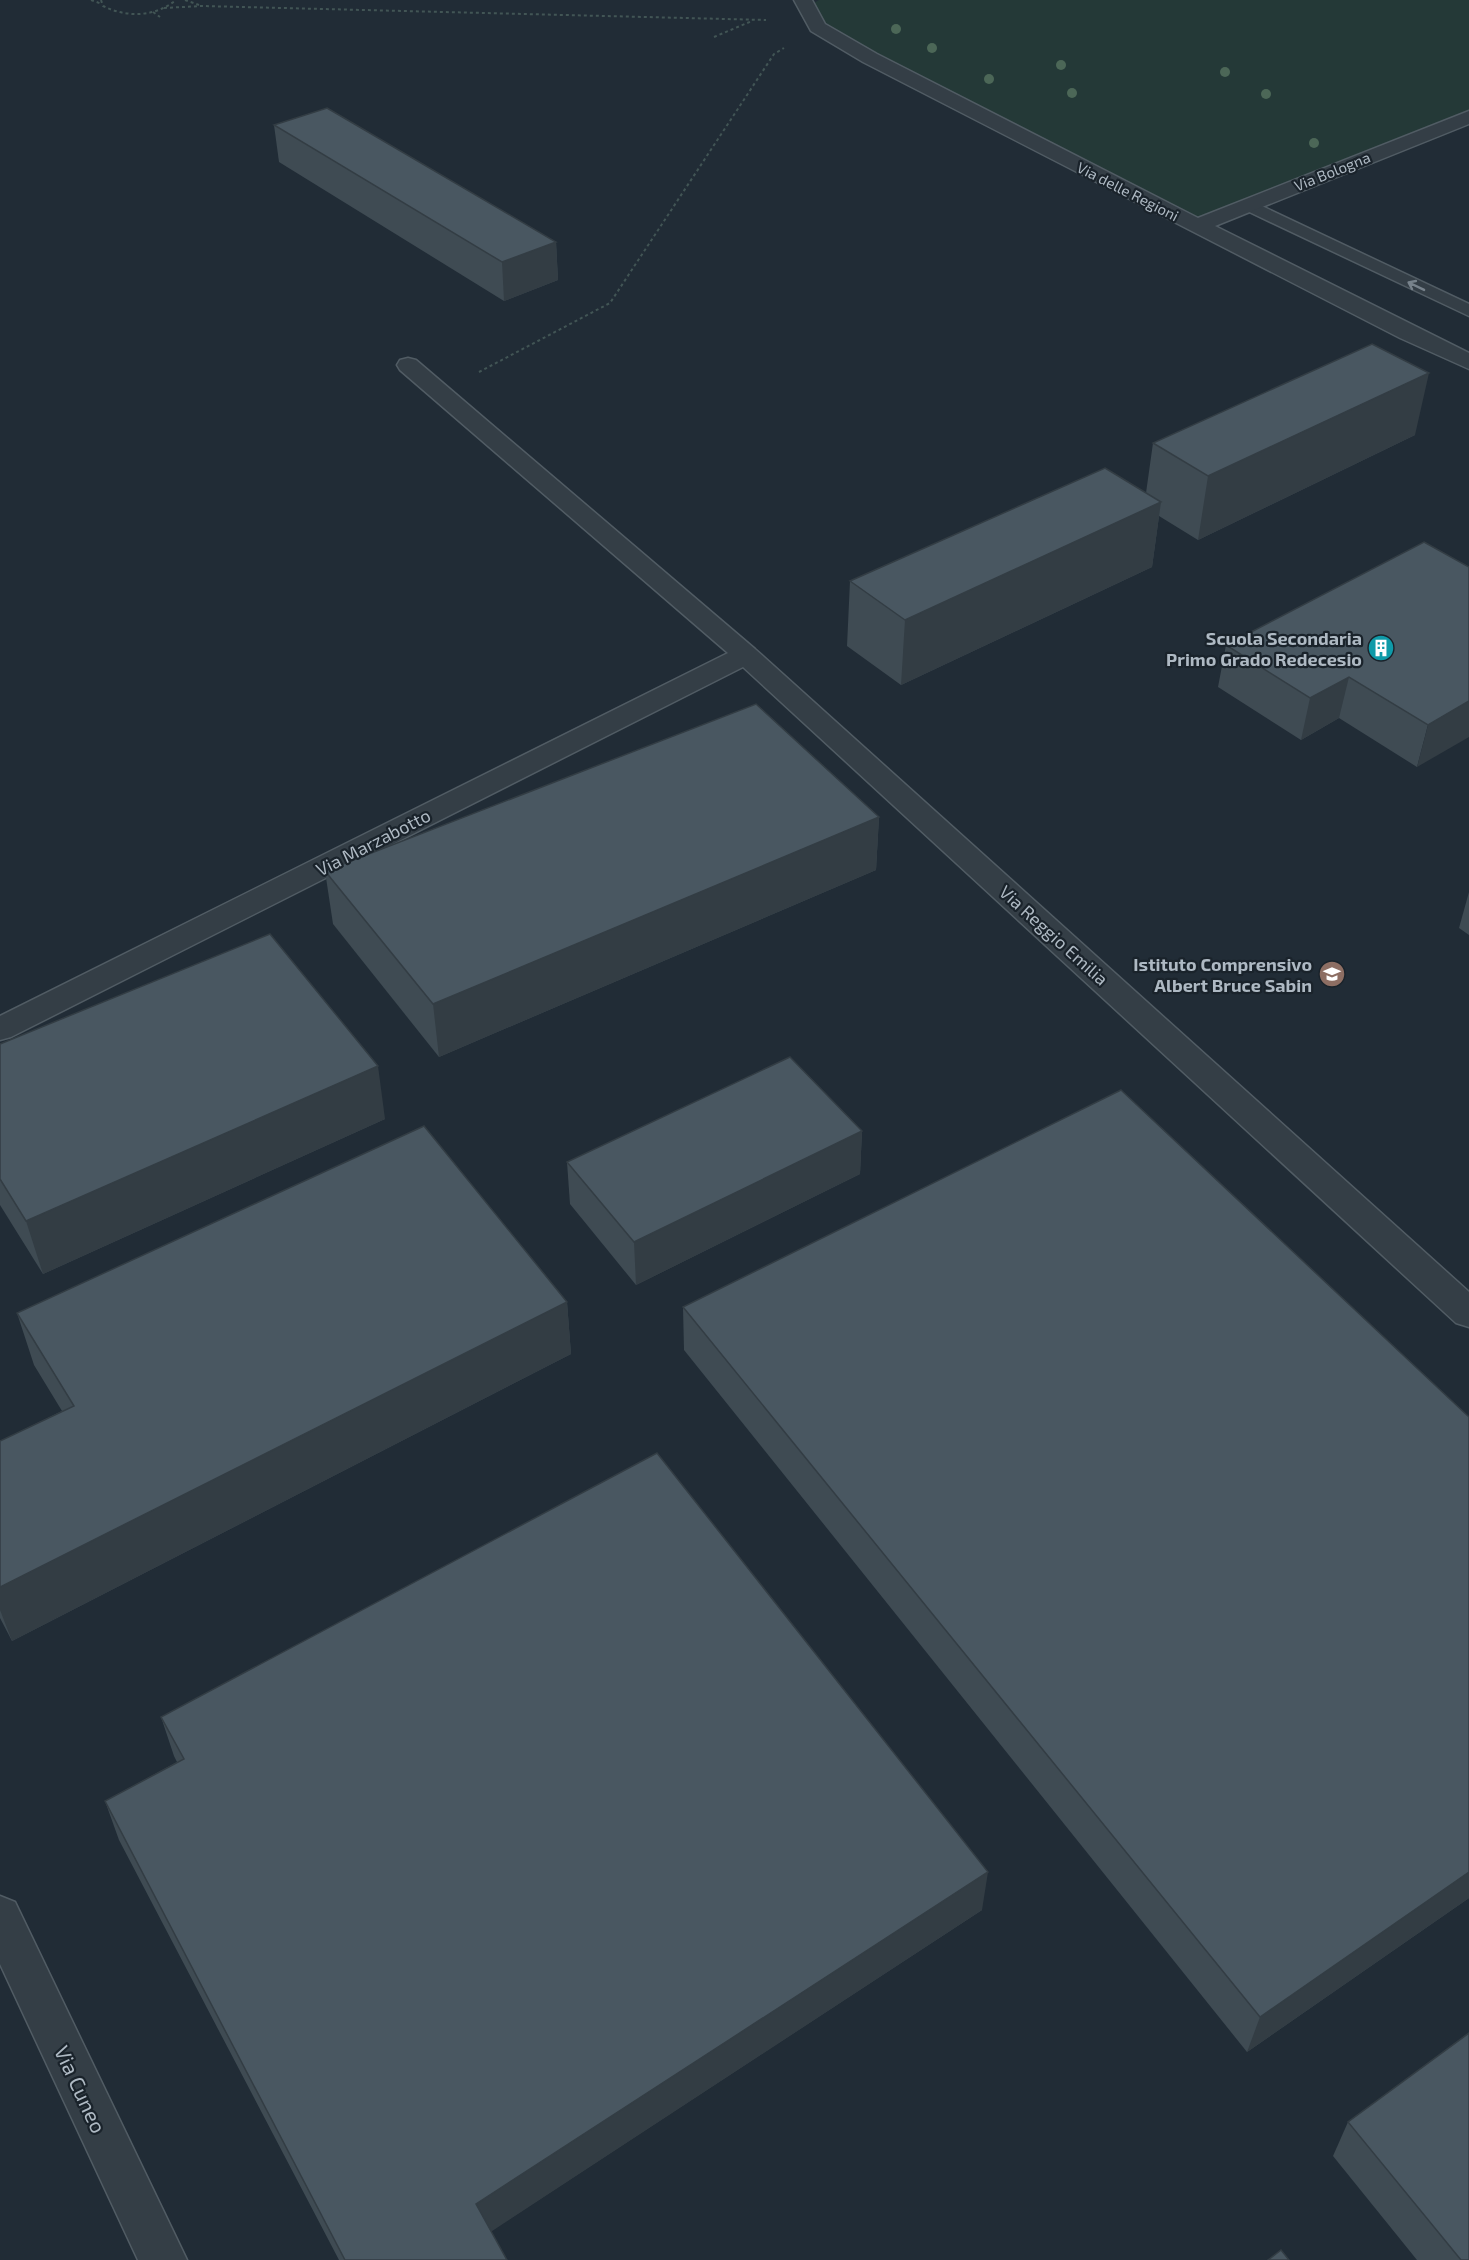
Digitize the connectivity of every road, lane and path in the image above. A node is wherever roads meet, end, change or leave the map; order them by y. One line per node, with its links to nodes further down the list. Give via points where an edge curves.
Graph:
1 (91, 0): 4 (path)
2 (176, 0): 7 (path)
3 (184, 0): 6 (path)
4 (102, 2): 8 (path, via 114,11)
5 (804, 4): 16 (street, Via delle Regioni, via 818,27 859,52)
6 (202, 6): 7 (path); 10 (path)
7 (164, 8): 8 (path)
8 (153, 11): 9 (path)
9 (160, 17)
10 (755, 19): 11 (path); 12 (path)
11 (768, 20)
12 (714, 37)
13 (788, 45): 20 (path, via 774,54 610,303)
14 (1469, 117): 15 (street, Via Bologna)
15 (1249, 205): 16 (street, Via Bologna); 17 (lane, one-way to 15)
16 (1196, 226): 18 (street, Via delle Regioni)
17 (1469, 311)
18 (1469, 362)
19 (408, 365): 20 (street, Via Reggio Emilia)
20 (438, 390): 21 (street, Via Reggio Emilia)
21 (746, 655): 22 (street, Via Marzabotto); 23 (street, Via Reggio Emilia)
22 (0, 1029)
23 (1469, 1313)
24 (0, 1917): 25 (street, Via Cuneo)
25 (163, 2260)

